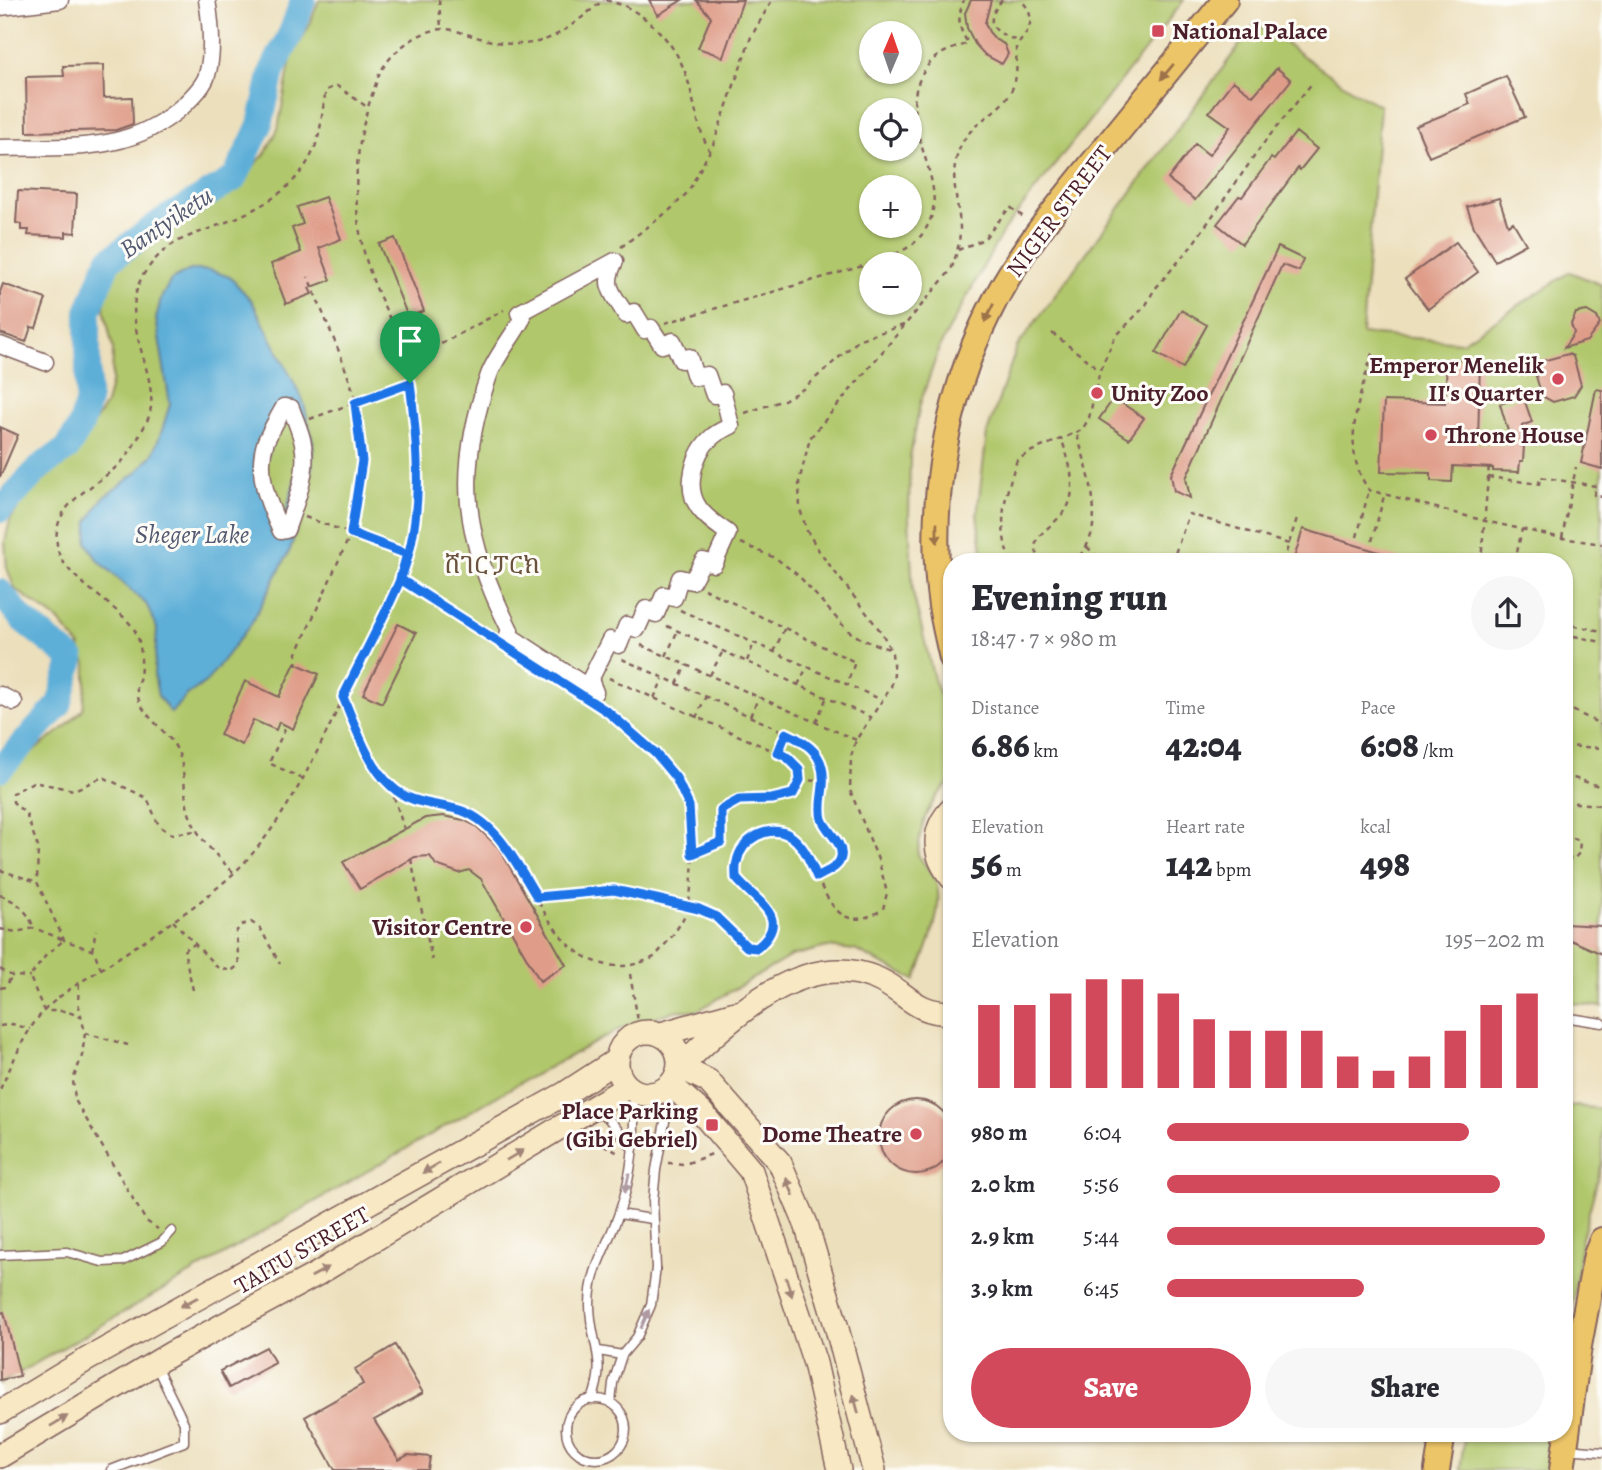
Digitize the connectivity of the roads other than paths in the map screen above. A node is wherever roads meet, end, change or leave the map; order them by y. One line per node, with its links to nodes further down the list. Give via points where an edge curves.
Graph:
1 (60, 0): 4 (street)
2 (207, 0): 5 (street, via 211,60 206,79 152,130 117,143)
3 (1226, 0): 9 (main road, NIGER STREET, one-way to 9, via 1040,228 971,350 944,451 937,517)
4 (0, 7)
5 (0, 148)
6 (0, 345): 7 (street)
7 (44, 362)
8 (284, 407): 8 (street, via 265,443 262,471 266,498 281,531 286,530 303,477 304,447 291,408)
9 (943, 616)
10 (604, 650): 10 (street, via 590,680 595,692 508,635 510,629 489,589 474,544 467,463 490,373 522,319 519,313 615,261 608,285 626,315 634,312 662,345 673,341 681,360 689,357 695,377 707,375 714,395 723,393 731,426 713,435 703,447 692,483 696,505 728,533 714,564 703,561 692,581 680,578 674,598 664,595 656,614 646,610 637,629 627,625 619,645 610,640)
11 (943, 819): 12 (main road, via 937,836)
12 (943, 864)
13 (742, 1011): 14 (main road, via 807,974 844,970 877,979 928,1011); 17 (main road); 19 (main road)
14 (943, 1012)
15 (1573, 1018): 16 (lane)
16 (1602, 1023)
17 (650, 1033): 18 (main road, via 623,1044); 19 (main road, via 676,1047)
18 (617, 1060): 20 (main road, via 620,1077); 28 (main road, TAITU STREET, one-way to 28, via 566,1093)
19 (676, 1076): 20 (main road, via 653,1094); 24 (lane, via 656,1170); 48 (main road, one-way to 48, via 751,1171 815,1363); 49 (main road, one-way to 19, via 806,1224 780,1163 708,1081)
20 (630, 1089): 21 (main road, TAITU STREET); 22 (lane, via 635,1115)
21 (591, 1110): 22 (lane, via 608,1118); 30 (main road, TAITU STREET, one-way to 21)
22 (633, 1149): 23 (lane, one-way to 23)
23 (619, 1214): 24 (lane); 34 (lane, via 597,1261 590,1303)
24 (652, 1219): 35 (lane, one-way to 24, via 637,1337 651,1304 656,1268)
25 (172, 1231): 27 (lane, via 162,1242 123,1261 102,1262 67,1252)
26 (1602, 1240): 38 (main road)
27 (0, 1255)
28 (272, 1256): 29 (main road, TAITU STREET); 30 (main road)
29 (232, 1279): 31 (main road); 32 (main road, TAITU STREET, one-way to 32)
30 (289, 1289): 31 (main road, TAITU STREET)
31 (249, 1311): 36 (main road, TAITU STREET)
32 (153, 1322): 33 (main road, TAITU STREET); 36 (main road)
33 (113, 1345): 37 (main road); 41 (main road, TAITU STREET)
34 (599, 1351): 35 (lane); 39 (lane, via 599,1383)
35 (622, 1354): 40 (lane)
36 (164, 1358): 37 (main road, TAITU STREET); 47 (lane, via 184,1423 184,1442)
37 (132, 1378): 44 (main road, TAITU STREET, one-way to 37)
38 (1573, 1389)
39 (592, 1400): 40 (lane); 40 (lane, via 572,1412 566,1431 572,1447 594,1459 614,1453 625,1436 622,1415)
40 (611, 1403)
41 (0, 1412)
42 (1442, 1442): 50 (main road)
43 (1566, 1442): 46 (main road)
44 (2, 1450)
45 (1602, 1452): 46 (lane)
46 (1563, 1460)
47 (111, 1470)
48 (839, 1470)
49 (874, 1470)
50 (1437, 1470)

